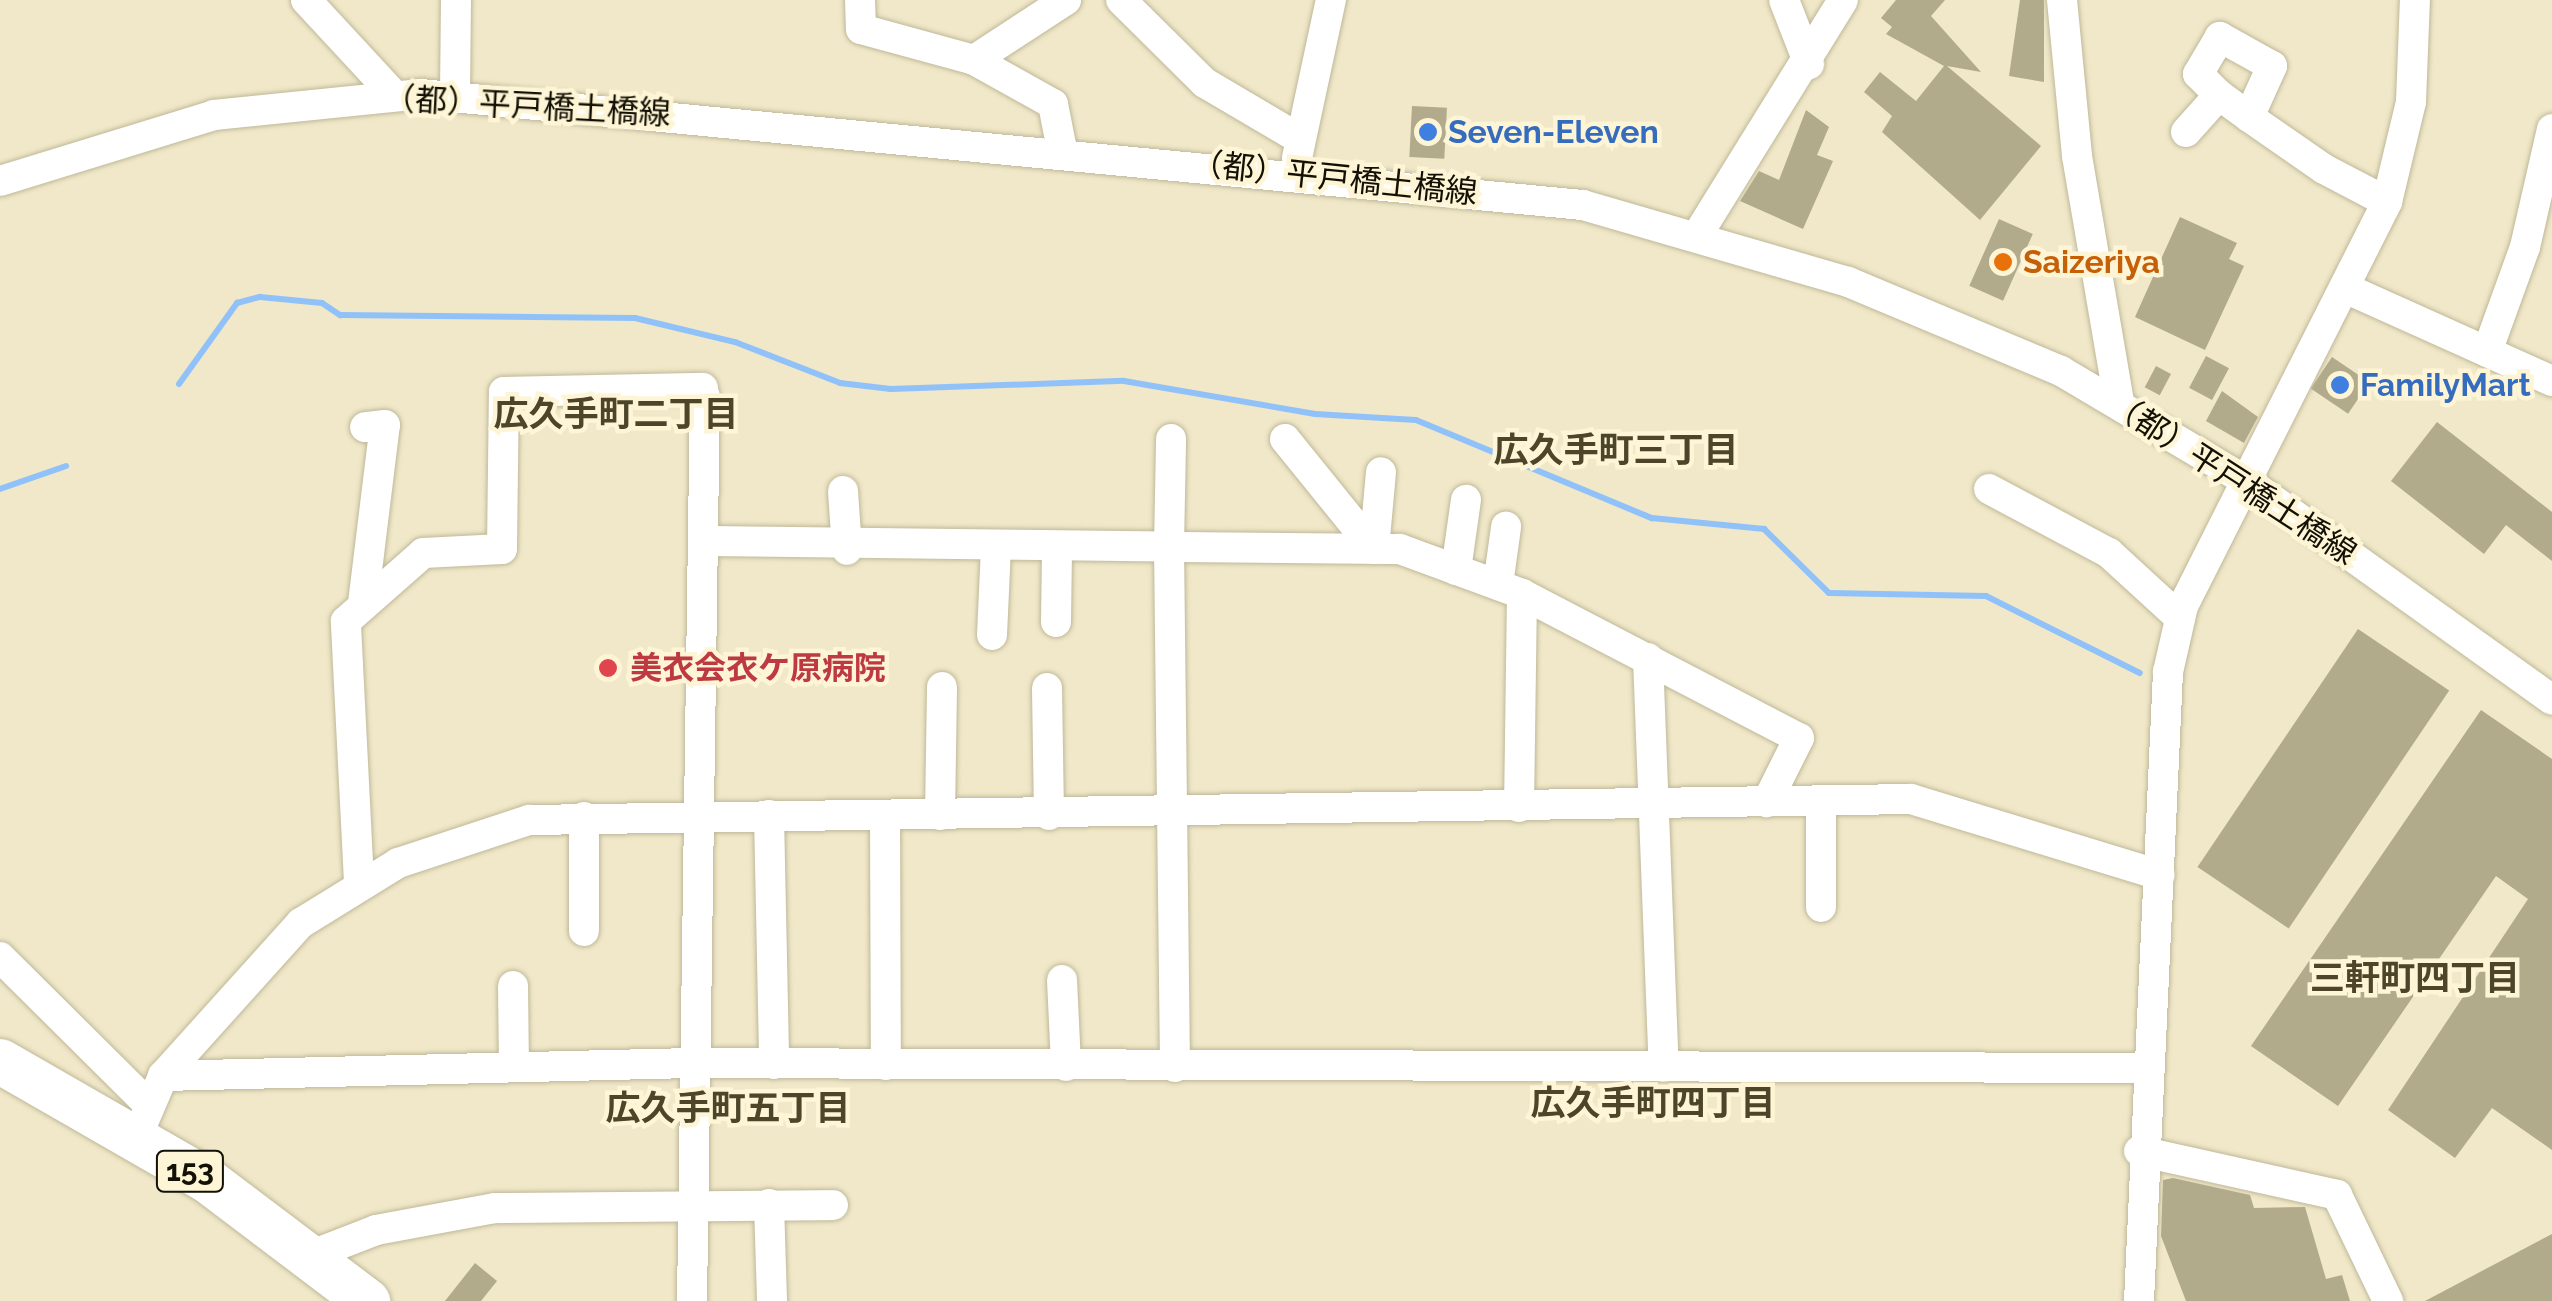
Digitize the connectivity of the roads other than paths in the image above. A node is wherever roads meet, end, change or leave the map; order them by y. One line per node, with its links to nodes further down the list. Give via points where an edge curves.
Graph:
1 (306, 0): 13 (street)
2 (456, 0): 14 (street)
3 (860, 0): 11 (street, via 861,29)
4 (1066, 0): 11 (street)
5 (1121, 0): 19 (street, via 1205,83)
6 (1331, 0): 19 (street)
7 (1784, 0): 12 (street)
8 (1843, 0): 12 (street)
9 (2062, 0): 29 (street, via 2077,156)
10 (2415, 0): 23 (street, via 2412,102)
11 (974, 60): 20 (street, via 1053,104)
12 (1809, 64): 24 (street)
13 (393, 94): 14 (street, （都）平戸橋土橋線); 22 (street, （都）平戸橋土橋線, via 214,115)
14 (455, 94): 20 (street, （都）平戸橋土橋線)
15 (2220, 95): 16 (street); 16 (street, via 2198,66 2226,36 2272,66); 18 (street)
16 (2248, 116): 23 (street)
17 (2552, 129): 25 (street)
18 (2185, 132)
19 (1300, 139): 21 (street)
20 (1062, 150): 21 (street, （都）平戸橋土橋線)
21 (1295, 176): 24 (street, （都）平戸橋土橋線, via 1583,205)
22 (0, 181)
23 (2387, 202): 26 (street)
24 (1698, 234): 29 (street, （都）平戸橋土橋線, via 1951,322)
25 (2539, 248): 27 (street)
26 (2345, 288): 27 (street); 34 (street)
27 (2487, 352): 28 (street)
28 (2552, 381)
29 (2119, 401): 34 (street, （都）平戸橋土橋線)
30 (365, 427): 47 (street, via 385,426)
31 (1171, 439): 40 (street)
32 (1286, 439): 43 (street)
33 (1381, 472): 43 (street)
34 (2248, 482): 48 (street); 54 (street, （都）平戸橋土橋線)
35 (1989, 489): 48 (street, via 2109,553)
36 (842, 491): 44 (street)
37 (1466, 500): 45 (street)
38 (1506, 527): 46 (street)
39 (704, 541): 44 (street); 47 (street, via 704,392 504,392 502,549 423,553); 63 (street)
40 (1169, 547): 42 (street); 43 (street); 60 (street)
41 (996, 548): 42 (street); 44 (street); 50 (street)
42 (1058, 548): 49 (street)
43 (1374, 549): 45 (street)
44 (847, 550)
45 (1456, 570): 46 (street)
46 (1510, 590): 51 (street); 58 (street)
47 (363, 603): 67 (street, via 346,621)
48 (2180, 618): 66 (street, via 2168,672)
49 (1056, 622)
50 (992, 635)
51 (1648, 658): 56 (street, via 1799,738); 57 (street)
52 (942, 687): 62 (street)
53 (1048, 688): 59 (street)
54 (2552, 700)
55 (1821, 800): 56 (street); 66 (street, via 1912,799); 68 (street)
56 (1767, 802): 57 (street)
57 (1651, 804): 58 (street); 80 (street)
58 (1519, 807): 60 (street)
59 (1049, 814): 60 (street); 62 (street)
60 (1176, 814): 79 (street)
61 (886, 815): 62 (street); 64 (street); 76 (street)
62 (940, 815)
63 (693, 816): 64 (street); 65 (street); 74 (street)
64 (769, 816): 75 (street)
65 (584, 817): 67 (street, via 488,827); 69 (street)
66 (2160, 875): 81 (street)
67 (358, 882): 82 (street, via 301,923)
68 (1821, 908)
69 (584, 930)
70 (0, 958): 82 (street)
71 (1062, 980): 77 (street)
72 (513, 986): 78 (street)
73 (0, 1061): 82 (highway, 153)
74 (693, 1063): 75 (street); 78 (street); 84 (street)
75 (774, 1064): 76 (street)
76 (886, 1065): 77 (street)
77 (1066, 1066): 79 (street)
78 (514, 1067): 82 (street)
79 (1175, 1067): 80 (street)
80 (1664, 1067): 81 (street)
81 (2148, 1068): 83 (street)
82 (148, 1105): 87 (highway, 153)
83 (2139, 1151): 91 (street); 92 (street, via 2337,1195)
84 (692, 1204): 85 (street); 87 (street, via 452,1213); 89 (street)
85 (769, 1204): 86 (street); 90 (street)
86 (833, 1205)
87 (312, 1255): 88 (highway, 153)
88 (367, 1301)
89 (692, 1301)
90 (772, 1301)
91 (2139, 1301)
92 (2388, 1301)

